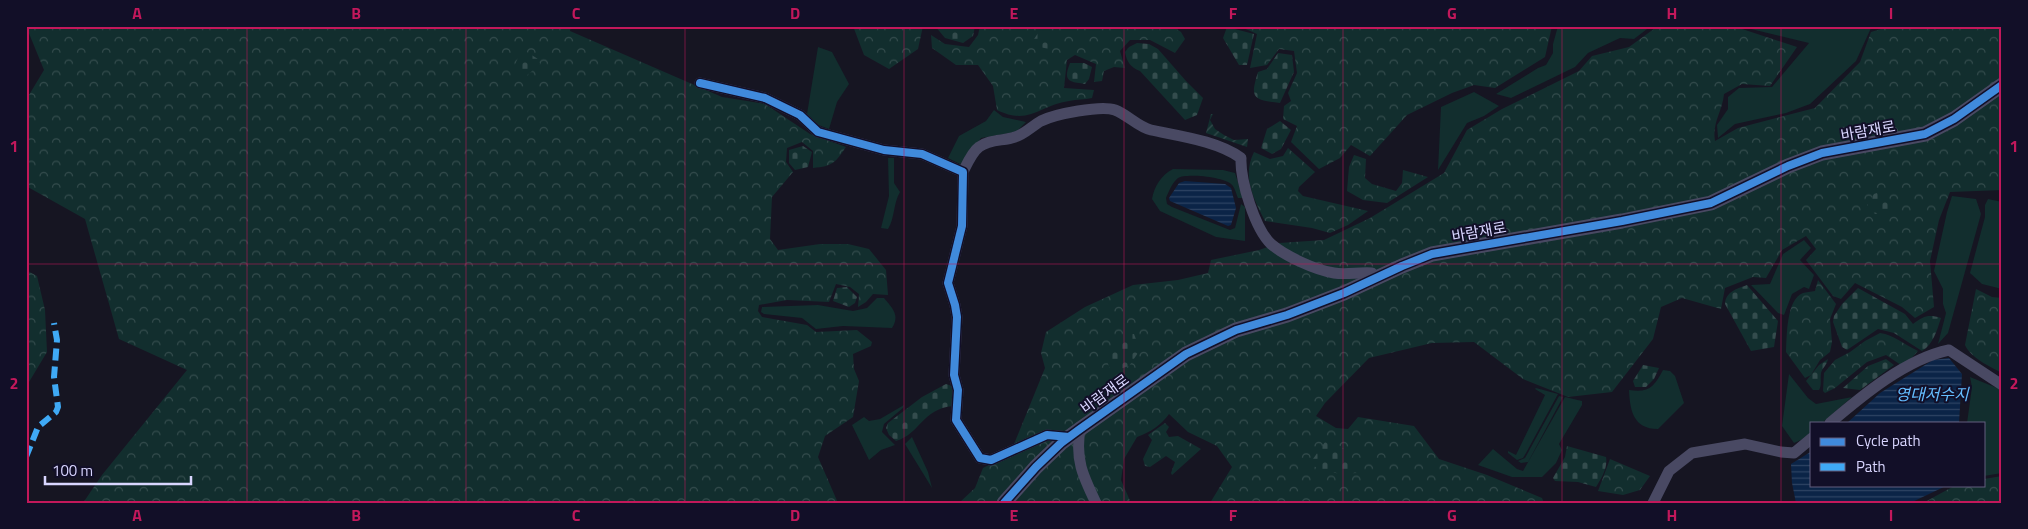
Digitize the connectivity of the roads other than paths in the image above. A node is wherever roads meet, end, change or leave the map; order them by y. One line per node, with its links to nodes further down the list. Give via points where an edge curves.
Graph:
1 (700, 84): 3 (street, via 765,98 800,116 818,132 884,150 922,154)
2 (2002, 85): 4 (street, 바람재로, via 1954,119 1925,134 1822,153 1711,203 1432,254)
3 (962, 172): 4 (street, via 977,148 985,143 1014,137 1058,114 1114,110 1147,129 1191,138 1233,152 1241,158 1246,194 1271,244 1318,269 1335,273 1372,273); 7 (street, via 962,226 948,283 957,317 956,420 980,458 991,460 1047,435)
4 (1375, 278): 7 (street, 바람재로, via 1344,294 1236,330 1186,354)
5 (2002, 385): 6 (street, via 1949,350 1932,354 1870,389)
6 (1831, 422)
7 (1074, 433): 9 (street, 바람재로, via 1036,467); 10 (street, via 1079,464)
8 (1810, 440): 11 (street, via 1794,453 1745,444 1692,453 1669,471)
9 (1004, 503)
10 (1096, 503)
11 (1653, 503)

